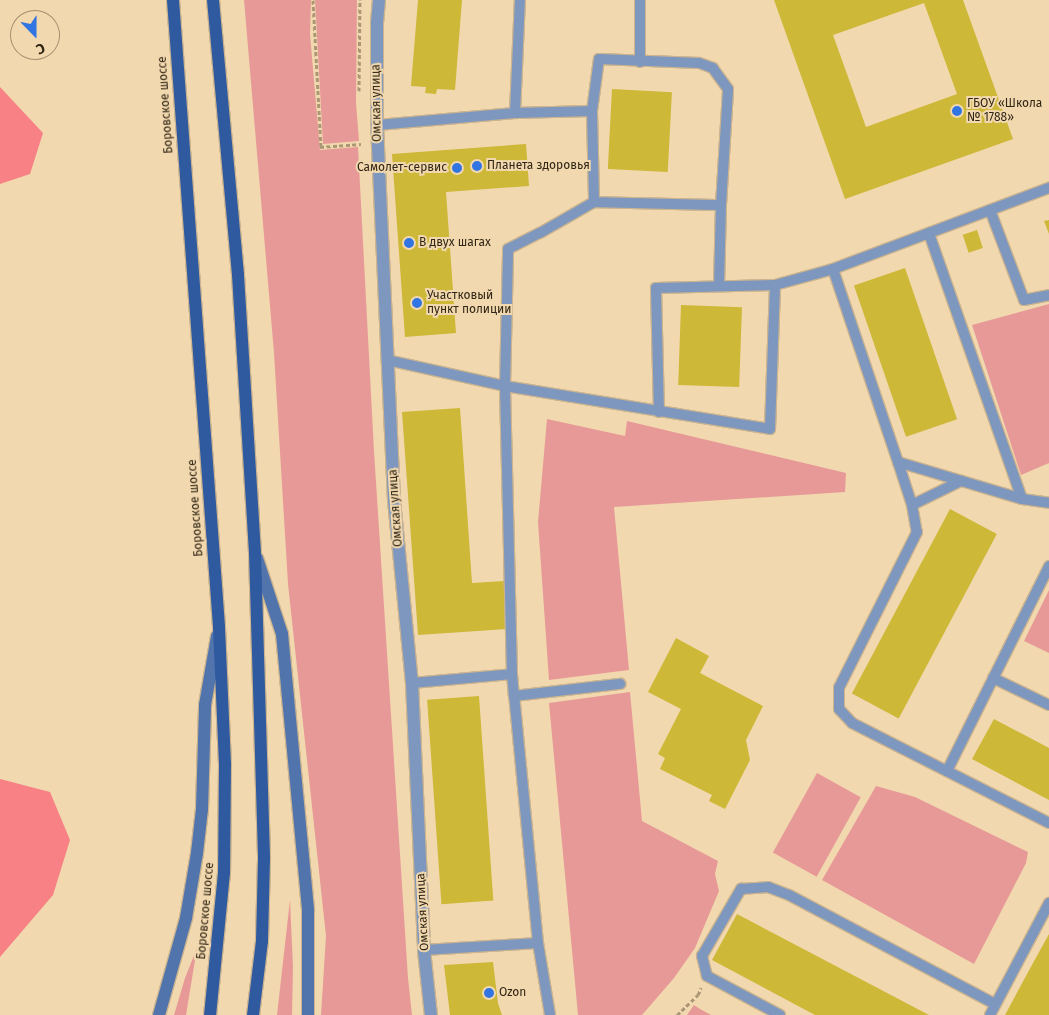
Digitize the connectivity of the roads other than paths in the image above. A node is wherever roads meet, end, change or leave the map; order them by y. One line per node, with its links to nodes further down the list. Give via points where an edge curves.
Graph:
1 (173, 0): 29 (main road, Боровское шоссе)
2 (213, 0): 27 (main road, via 239,285)
3 (379, 0): 9 (street, Омская улица)
4 (520, 0): 8 (lane)
5 (640, 0): 6 (lane)
6 (640, 62): 7 (lane, via 599,59); 12 (lane, via 699,64 713,68 728,89)
7 (592, 111): 8 (lane); 11 (lane)
8 (515, 113): 9 (lane)
9 (378, 125): 19 (street, Омская улица)
10 (1049, 188): 13 (lane)
11 (594, 202): 12 (lane); 20 (lane, via 508,249)
12 (721, 205): 17 (lane)
13 (990, 210): 14 (lane); 18 (lane, via 1024,300)
14 (929, 233): 15 (lane); 24 (lane)
15 (833, 269): 16 (lane); 22 (lane)
16 (774, 285): 17 (lane); 21 (lane, via 770,429)
17 (719, 286): 21 (lane, via 656,288)
18 (1049, 295)
19 (387, 360): 20 (lane); 32 (street, Омская улица, via 394,500)
20 (505, 386): 21 (lane); 30 (lane)
21 (659, 412)
22 (898, 462): 23 (lane); 26 (lane)
23 (961, 481): 24 (lane); 26 (lane)
24 (1022, 499): 25 (lane)
25 (1049, 503)
26 (912, 505): 36 (lane, via 917,532 839,688 839,709 852,723)
27 (255, 553): 44 (main road, via 264,852 262,941); 45 (main road, via 282,634 308,911)
28 (1049, 566): 31 (lane)
29 (220, 627): 42 (main road, via 205,705 202,810 197,853 186,918); 43 (main road, Боровское шоссе, via 225,765 224,873)
30 (512, 674): 32 (lane); 34 (lane)
31 (993, 678): 35 (lane); 36 (lane)
32 (412, 683): 40 (street, Омская улица)
33 (620, 684): 34 (lane)
34 (514, 696): 39 (lane)
35 (1049, 705)
36 (947, 771): 37 (lane)
37 (1049, 823)
38 (1049, 903): 41 (lane)
39 (538, 943): 40 (lane); 47 (lane)
40 (424, 950): 46 (street, Омская улица)
41 (995, 1004): 48 (lane, via 790,895 768,887 741,889 702,956 707,976); 49 (lane)
42 (159, 1015)
43 (210, 1015)
44 (253, 1015)
45 (308, 1015)
46 (431, 1015)
47 (550, 1015)
48 (780, 1015)
49 (990, 1015)

